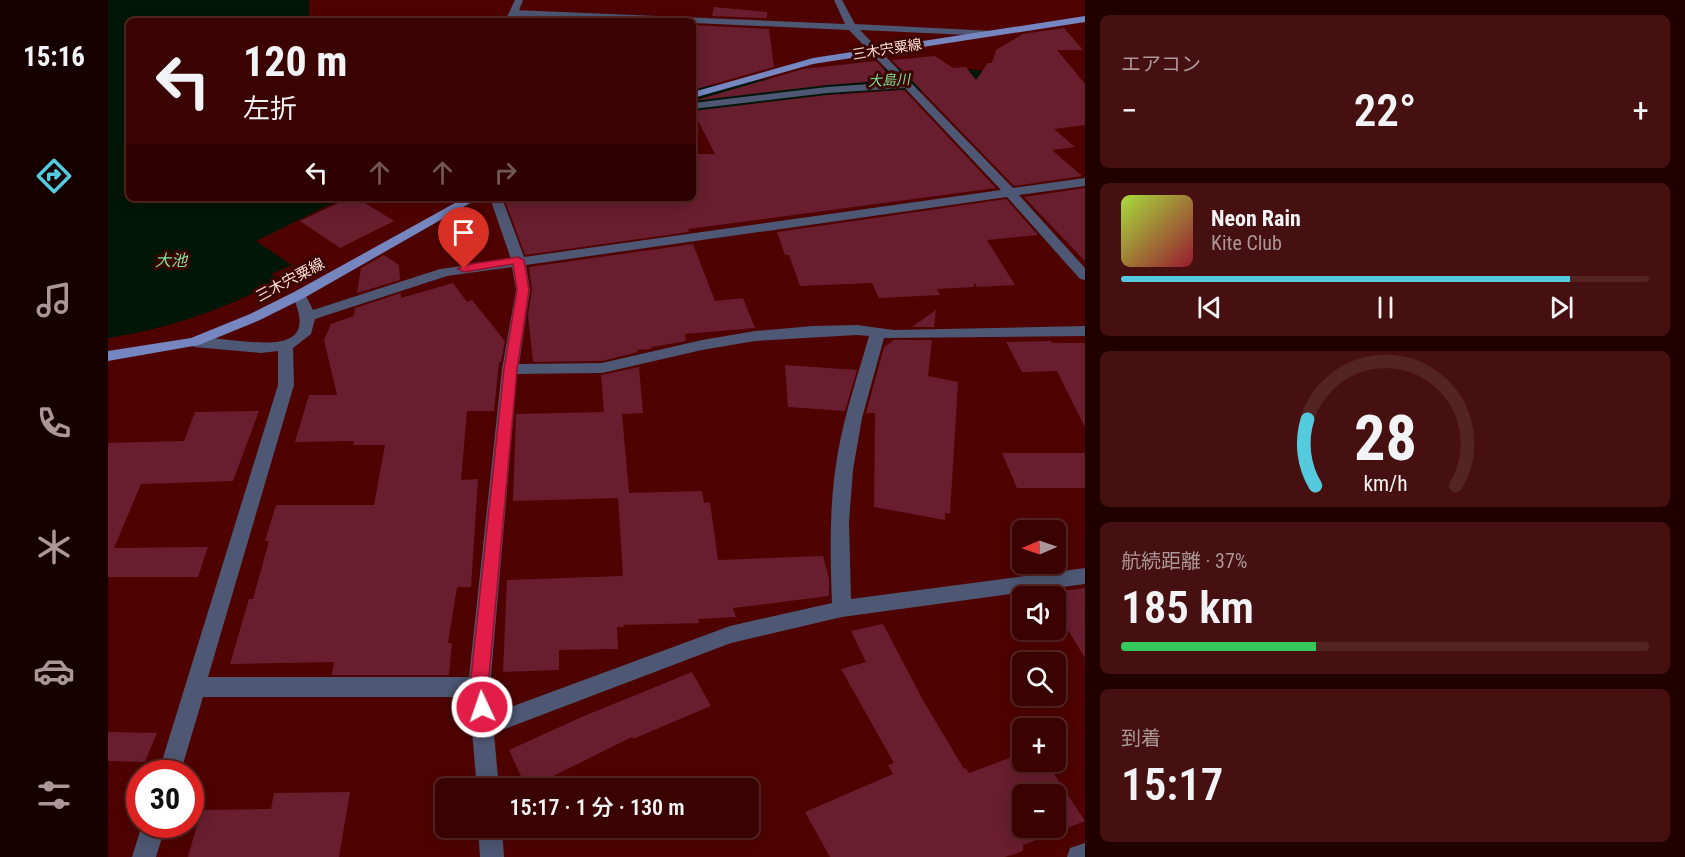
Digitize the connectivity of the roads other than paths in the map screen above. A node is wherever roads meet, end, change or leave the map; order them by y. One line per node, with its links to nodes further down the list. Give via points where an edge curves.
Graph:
1 (519, 0): 3 (street)
2 (838, 0): 5 (street)
3 (513, 17): 5 (street, via 562,11)
4 (1085, 19): 6 (main road, 三木宍粟線)
5 (851, 26): 6 (street); 7 (street)
6 (990, 33): 7 (main road, 三木宍粟線)
7 (874, 51): 8 (street); 9 (main road, 三木宍粟線, via 785,68)
8 (906, 85): 10 (street); 12 (street)
9 (696, 94)
10 (696, 106)
11 (1085, 182): 12 (street)
12 (1010, 192): 15 (street); 16 (street)
13 (469, 201): 17 (main road, 三木宍粟線)
14 (497, 201): 15 (street)
15 (518, 260): 18 (street, via 445,272); 24 (street, via 523,290)
16 (1085, 276)
17 (299, 295): 18 (street); 21 (main road, 三木宍粟線)
18 (310, 316): 22 (street, via 297,340)
19 (1085, 331): 20 (street, via 894,335)
20 (878, 332): 24 (street, via 813,331 755,336 602,368); 26 (street, via 844,470)
21 (194, 342): 22 (street, via 261,348); 23 (main road, 三木宍粟線)
22 (285, 346): 27 (street, via 286,385)
23 (108, 356)
24 (510, 369): 28 (street)
25 (1085, 576): 26 (street)
26 (842, 609): 29 (street, via 730,635)
27 (195, 687): 28 (street); 30 (street)
28 (479, 687): 29 (street)
29 (484, 727): 31 (street)
30 (173, 760)
31 (487, 778)
32 (150, 838): 35 (street)
33 (491, 838): 36 (street)
34 (1085, 855): 37 (street)
35 (144, 857)
36 (492, 857)
37 (1079, 857)

